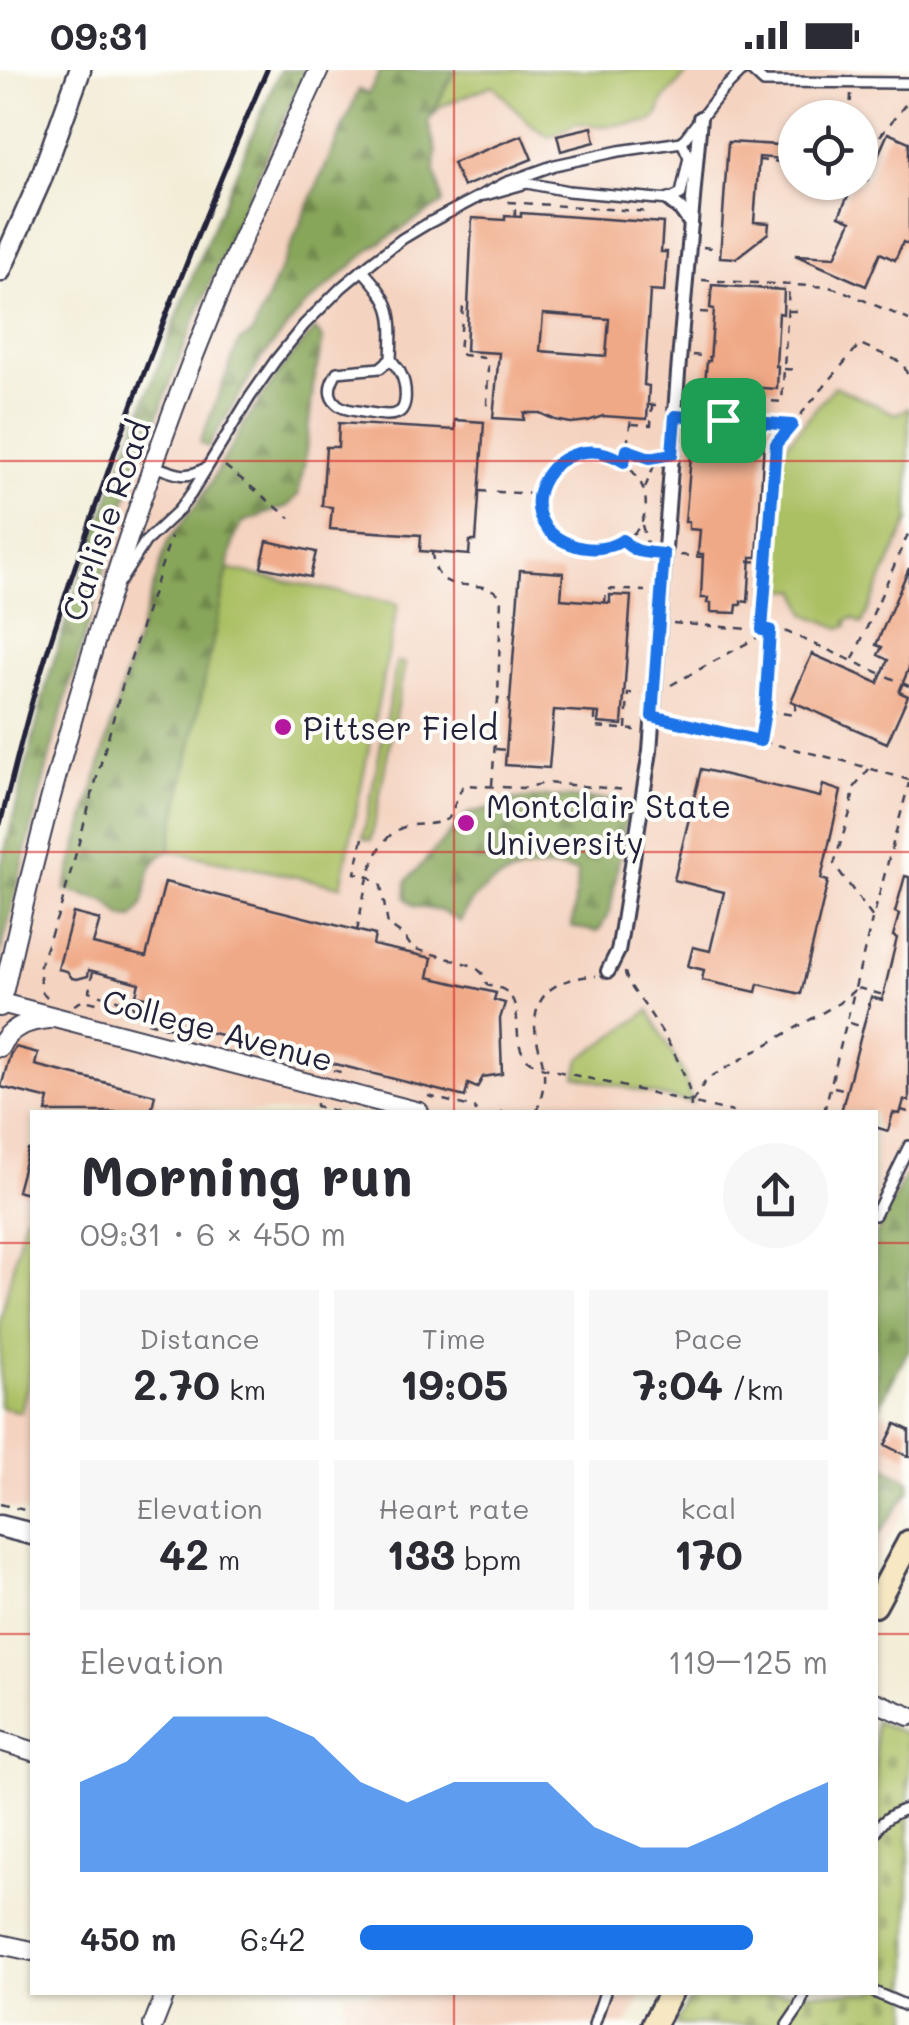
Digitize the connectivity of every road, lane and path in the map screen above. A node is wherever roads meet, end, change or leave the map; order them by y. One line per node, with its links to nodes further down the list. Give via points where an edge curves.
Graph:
1 (80, 70): 22 (street)
2 (319, 70): 52 (street, Carlisle Road, via 217,298)
3 (742, 70): 7 (lane)
4 (751, 70): 5 (lane, via 764,82)
5 (909, 82)
6 (909, 100): 8 (path)
7 (700, 118): 9 (lane); 18 (street)
8 (878, 138)
9 (682, 142): 12 (lane, via 555,165); 13 (lane, via 690,157 686,176 681,194)
10 (758, 160): 11 (path)
11 (778, 162)
12 (485, 196): 13 (lane, via 526,182); 21 (lane, via 402,239)
13 (669, 200): 18 (street)
14 (516, 202): 15 (path); 16 (path); 17 (path)
15 (497, 204)
16 (647, 212)
17 (514, 216)
18 (691, 224): 19 (street)
19 (688, 246): 20 (path); 23 (street)
20 (721, 248)
21 (362, 270): 33 (lane, via 390,308); 53 (lane, via 274,361)
22 (0, 271)
23 (686, 279): 24 (path); 43 (street)
24 (790, 285): 26 (path); 30 (path, via 844,291)
25 (463, 307): 42 (path, via 458,352 488,363 487,407)
26 (788, 311): 27 (path); 29 (path)
27 (800, 311)
28 (779, 319): 29 (path)
29 (787, 320): 32 (path)
30 (909, 320)
31 (777, 340): 32 (path)
32 (786, 340): 35 (path)
33 (391, 360): 33 (lane, via 380,368 337,372 332,399 342,408 396,414 405,401 404,383)
34 (776, 361): 35 (path)
35 (785, 362): 36 (path)
36 (784, 369): 37 (path); 40 (path, via 782,402)
37 (797, 370)
38 (909, 379): 46 (path, via 903,363 860,344)
39 (725, 385): 40 (path)
40 (724, 398): 45 (path)
41 (652, 405): 49 (path, via 651,425 630,421)
42 (494, 407)
43 (675, 416): 44 (path); 64 (street)
44 (713, 419): 45 (path); 47 (path)
45 (723, 420): 46 (path)
46 (792, 425): 48 (path); 67 (path, via 776,444)
47 (716, 434)
48 (738, 435)
49 (627, 450): 50 (path); 54 (path, via 658,458)
50 (624, 462): 54 (path); 56 (path, via 602,453 565,457 545,476)
51 (222, 464): 57 (path)
52 (154, 466): 53 (lane, via 184,476); 69 (street, Carlisle Road)
53 (207, 468): 69 (lane, via 178,511 145,542)
54 (644, 489): 58 (path)
55 (480, 492): 56 (path)
56 (539, 494): 61 (path, via 544,523 561,540 591,549)
57 (290, 518)
58 (642, 522): 61 (path); 63 (path)
59 (175, 531): 101 (path, via 130,658 40,969)
60 (909, 532): 74 (path)
61 (623, 540): 63 (path)
62 (432, 552): 77 (path, via 439,576 492,587 501,596)
63 (649, 552): 64 (path)
64 (664, 554): 65 (path); 71 (street)
65 (703, 557)
66 (748, 561): 67 (path)
67 (767, 562): 72 (path)
68 (651, 592): 70 (path, via 606,589)
69 (109, 599): 102 (street, Carlisle Road, via 48,805)
70 (605, 603)
71 (658, 622): 72 (path); 76 (street)
72 (762, 630): 73 (path)
73 (770, 630): 74 (path); 76 (path); 80 (path)
74 (852, 660): 75 (path)
75 (909, 686)
76 (653, 695): 82 (street); 83 (path, via 628,694)
77 (498, 699): 78 (path); 86 (path)
78 (510, 700)
79 (796, 704): 80 (path, via 794,715)
80 (765, 711): 85 (path)
81 (595, 713): 83 (path, via 595,727)
82 (652, 716): 84 (street); 85 (path)
83 (626, 730): 84 (path)
84 (652, 732): 91 (street)
85 (760, 741): 88 (path)
86 (494, 749): 87 (path); 90 (path)
87 (506, 750)
88 (868, 769): 89 (path); 94 (path, via 854,788 834,864)
89 (909, 781): 94 (path)
90 (492, 786): 91 (path, via 547,783); 93 (path, via 463,785 450,818 395,831 384,840)
91 (645, 792): 98 (street, via 622,934)
92 (363, 838): 93 (path, via 355,874)
93 (370, 877): 95 (path); 111 (path, via 382,886 388,924 412,948 474,966 487,985 504,990 516,1010 523,1053)
94 (872, 918): 99 (path)
95 (356, 931)
96 (623, 960): 116 (path, via 626,978 683,1073)
97 (94, 971): 104 (path, via 89,991 132,1005)
98 (608, 971): 111 (path, via 562,981 538,1005)
99 (857, 988): 100 (path); 106 (path); 116 (path, via 708,1079)
100 (888, 996)
101 (49, 998)
102 (0, 1005): 105 (street, College Avenue)
103 (74, 1005): 104 (path, via 84,1000)
104 (136, 1013): 108 (path)
105 (57, 1018): 110 (street, via 29,1021 8,1033); 115 (street, College Avenue)
106 (848, 1022): 107 (path); 113 (path)
107 (863, 1026)
108 (216, 1040)
109 (234, 1045): 112 (path)
110 (0, 1047)
111 (544, 1068): 116 (path); 118 (path)
112 (354, 1076)
113 (831, 1086): 114 (path); 121 (path)
114 (847, 1090)
115 (420, 1103): 117 (path)
116 (692, 1103): 119 (path); 120 (path)
117 (476, 1110)
118 (537, 1110)
119 (690, 1110)
120 (724, 1110)
121 (825, 1110)
122 (902, 1110): 123 (path)
123 (909, 1112)
124 (909, 1146): 125 (lane)
125 (878, 1208)
126 (0, 1504): 127 (path)
127 (30, 1512)
128 (0, 1526): 129 (street)
129 (30, 1534)
130 (909, 1542): 131 (main road)
131 (878, 1599)
132 (878, 1703): 133 (street)
133 (909, 1716)
134 (0, 1742): 135 (street)
135 (30, 1750)
136 (909, 1808): 137 (lane)
137 (878, 1827)
138 (0, 1944): 139 (street)
139 (30, 1951)
140 (878, 1994): 145 (lane)
141 (165, 1995): 146 (street)
142 (604, 1995): 147 (lane)
143 (668, 1995): 148 (main road)
144 (804, 1995): 149 (lane)
145 (909, 2007)
146 (153, 2025)
147 (594, 2025)
148 (653, 2025)
149 (787, 2025)

